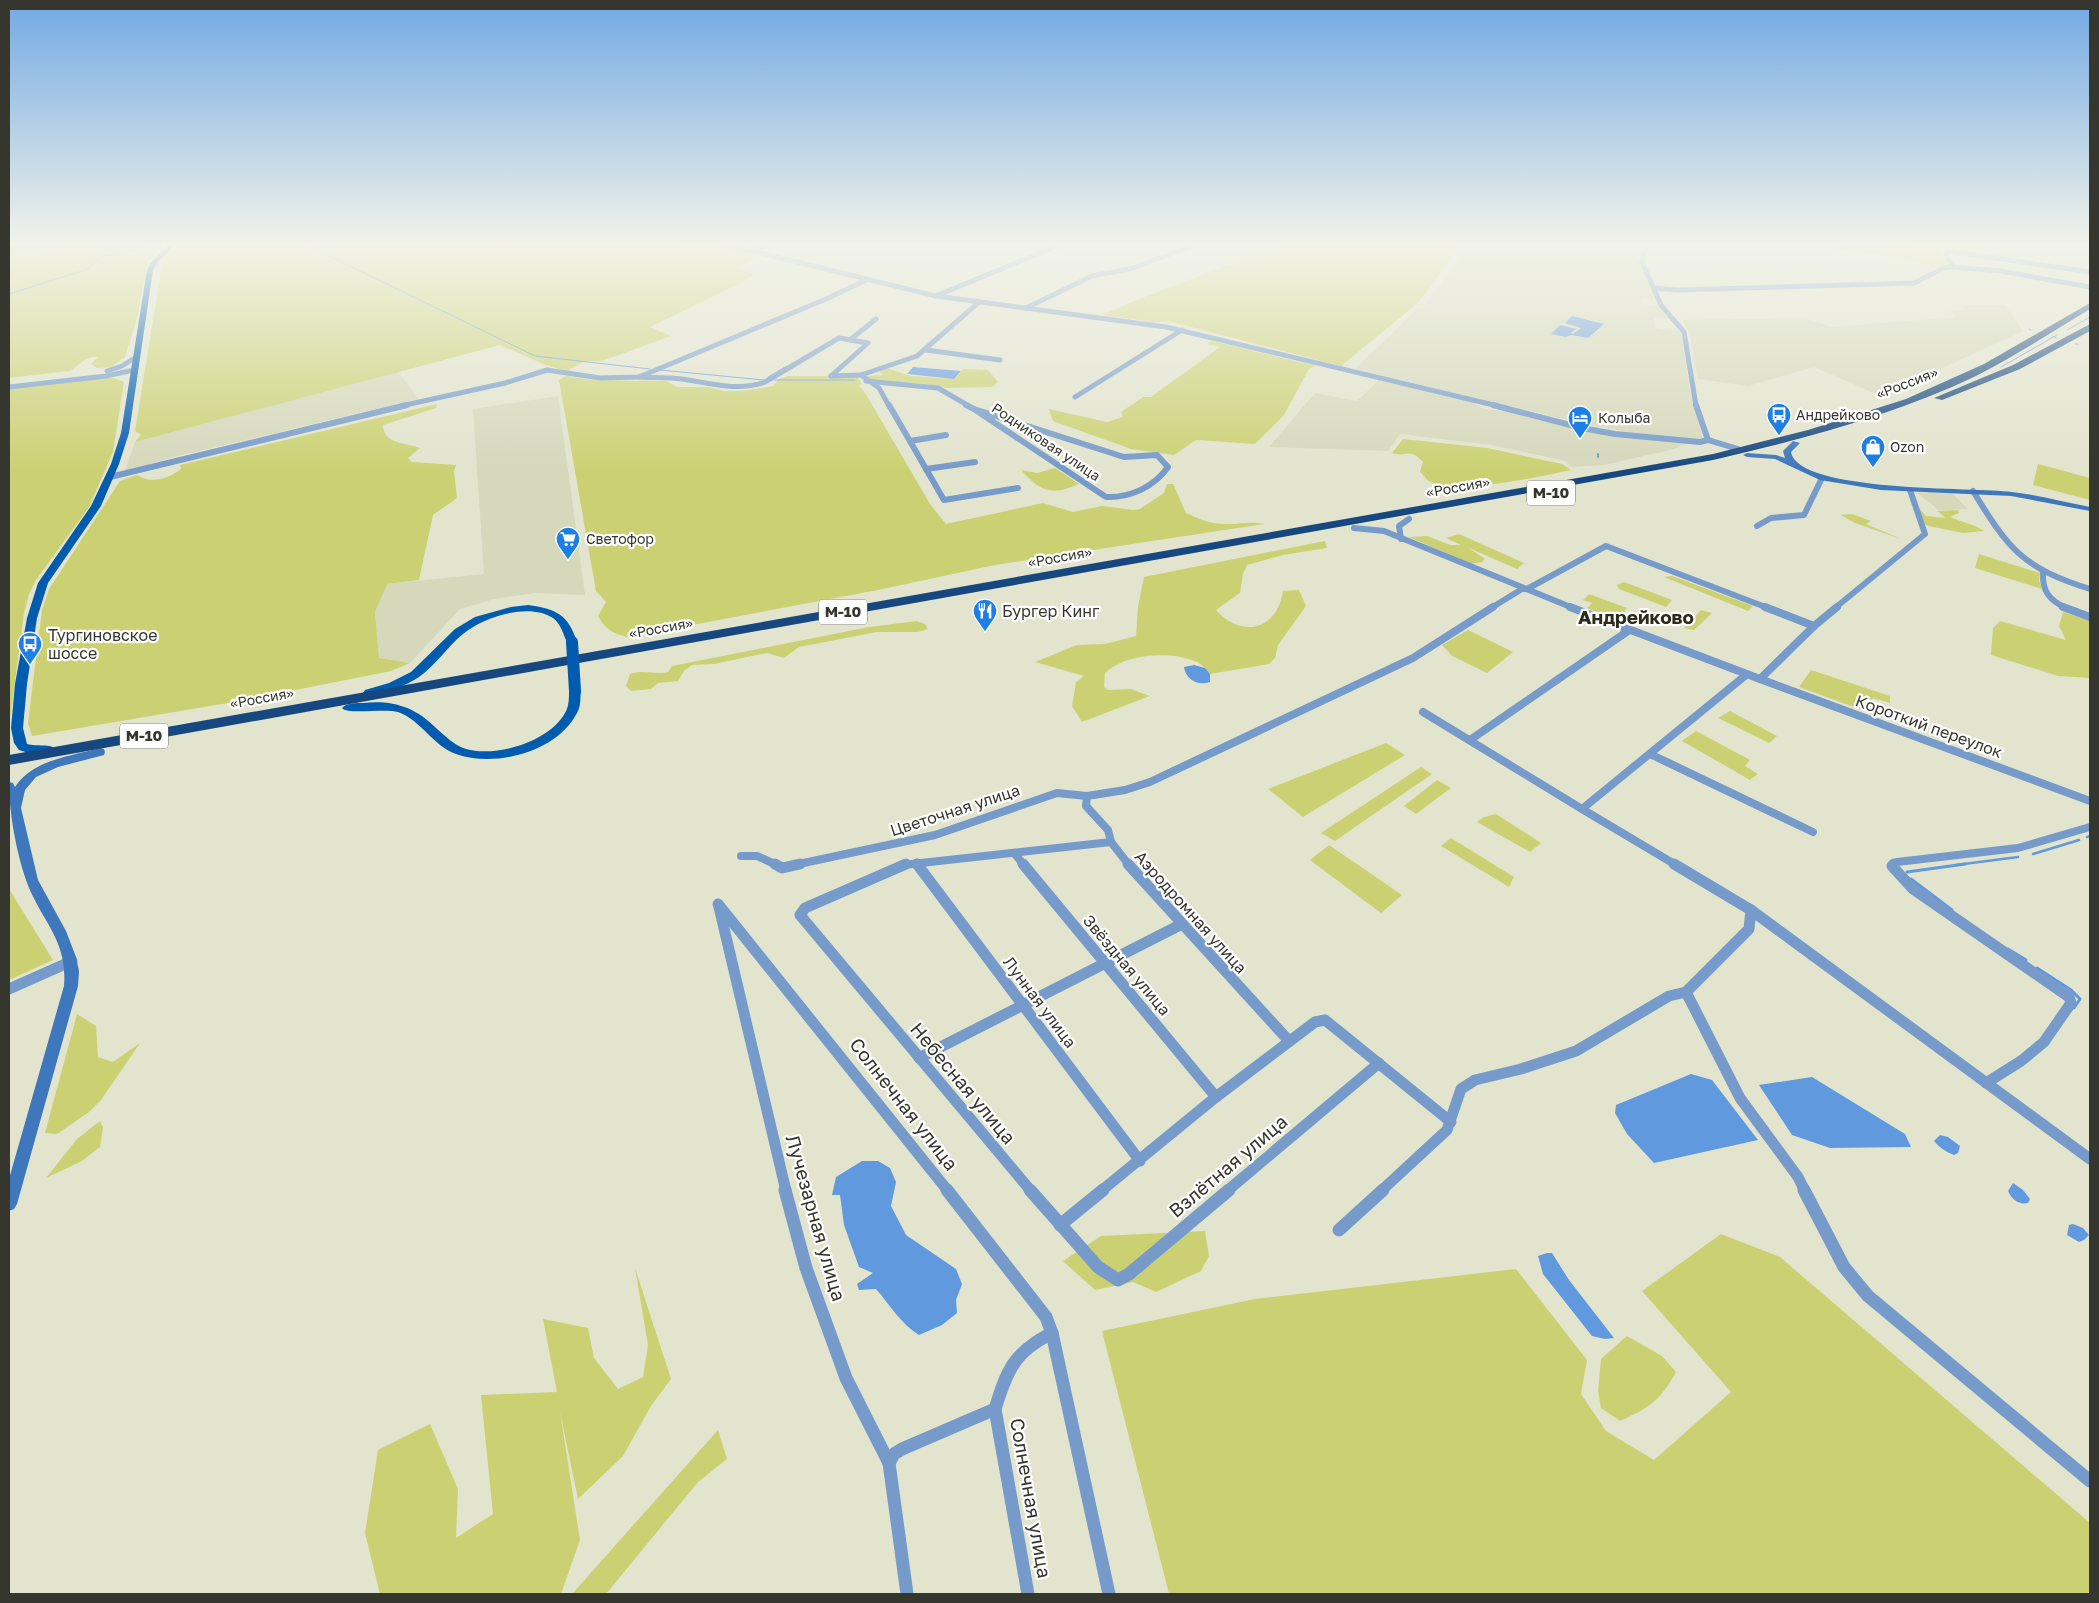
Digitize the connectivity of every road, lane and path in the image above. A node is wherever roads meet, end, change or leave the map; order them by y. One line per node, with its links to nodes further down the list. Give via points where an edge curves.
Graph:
1 (142, 320): 16 (main road)
2 (776, 320): 22 (street)
3 (875, 320): 13 (street)
4 (959, 320): 15 (street)
5 (1122, 320): 10 (street)
6 (1674, 320): 31 (street, via 1684,332 1697,412)
7 (2066, 320): 8 (highway, «Россия» / М-10)
8 (2055, 326): 11 (highway, «Россия» / М-10); 12 (highway, via 2064,332)
9 (2090, 327): 12 (highway, «Россия» / М-10)
10 (1182, 330): 27 (street); 31 (street, via 1582,428 1615,434)
11 (2043, 332): 14 (highway, via 2062,334); 29 (highway, «Россия» / М-10, via 1974,373)
12 (2081, 333): 14 (highway, «Россия» / М-10)
13 (851, 339): 20 (street, via 868,342 831,376); 22 (street, via 839,338 764,383 741,387)
14 (2067, 341): 33 (highway, «Россия» / М-10, via 1993,380)
15 (926, 350): 17 (street); 20 (street, via 908,360)
16 (136, 357): 18 (main road); 19 (street, via 122,366)
17 (1000, 360)
18 (134, 370): 19 (street); 21 (street); 24 (main road)
19 (97, 374): 25 (street)
20 (861, 375): 23 (street)
21 (106, 376): 24 (street, via 124,378); 25 (street)
22 (639, 377): 40 (street, via 600,378 547,370 505,383)
23 (866, 381): 28 (street, via 938,388); 32 (street, via 879,388)
24 (131, 384): 40 (main road, via 125,433)
25 (17, 386): 26 (street)
26 (9, 388)
27 (1076, 397)
28 (974, 409): 45 (street, Родниковая улица); 45 (street, via 1124,457 1155,455 1167,464 1167,470 1145,487 1120,496)
29 (1878, 412): 34 (highway); 38 (highway, «Россия» / М-10, via 1807,434)
30 (946, 435): 32 (street)
31 (1710, 441): 34 (street); 35 (street)
32 (910, 442): 39 (street)
33 (1796, 443): 34 (highway, «Россия» / М-10); 37 (main road, via 1787,451)
34 (1743, 452): 35 (highway); 37 (main road, via 1774,456); 47 (highway, «Россия» / М-10, via 1696,467)
35 (1715, 454): 38 (highway)
36 (975, 462): 39 (street)
37 (1795, 463): 41 (main road)
38 (1671, 465): 59 (highway, «Россия» / М-10)
39 (926, 469): 42 (street, via 944,500)
40 (110, 477): 61 (main road, via 85,523 40,590 32,618)
41 (1822, 478): 43 (main road); 48 (street, via 1804,515 1771,518)
42 (1018, 488)
43 (1910, 490): 44 (main road); 55 (street, via 1925,534)
44 (1973, 491): 46 (main road, via 2018,495); 51 (street, via 1992,523 2013,549)
45 (1104, 496)
46 (2090, 508)
47 (1409, 519): 49 (highway, «Россия» / М-10); 50 (street, via 1399,526)
48 (1756, 526)
49 (1354, 528): 50 (street, Короткий переулок, via 1380,530); 59 (highway, «Россия» / М-10)
50 (1401, 539): 52 (street, Короткий переулок)
51 (2043, 572): 53 (street); 54 (street, via 2041,582 2047,596 2060,608)
52 (1527, 589): 55 (street, Цветочная улица, via 1606,546); 56 (street, Короткий переулок); 70 (street, Цветочная улица, via 1522,589 1413,658 1240,741 1150,782)
53 (2090, 589)
54 (2090, 617)
55 (1814, 626): 58 (street)
56 (1628, 631): 57 (street, Короткий переулок); 62 (street)
57 (1746, 675): 58 (street, Короткий переулок); 66 (street)
58 (1760, 679): 71 (street, Короткий переулок)
59 (348, 704): 59 (main road, bridge, via 403,709 418,717 451,747 466,753 489,755 516,751 554,733 571,714 575,691 571,634 564,621 548,612 522,610 490,615 461,630 428,664 406,680); 64 (highway, «Россия» / М-10); 65 (highway, «Россия» / М-10)
60 (1423, 712): 62 (street)
61 (17, 728): 63 (main road); 64 (main road, via 20,743 26,749)
62 (1470, 740): 73 (street)
63 (9, 742)
64 (68, 749): 67 (highway, «Россия» / М-10)
65 (100, 752): 68 (highway, «Россия» / М-10); 72 (main road, via 34,774 19,790)
66 (1650, 754): 73 (street); 75 (street)
67 (9, 760)
68 (9, 769)
69 (9, 786): 72 (main road)
70 (1087, 796): 76 (street, Аэродромная улица, via 1086,806 1108,830); 78 (street, Цветочная улица, via 1058,793 935,835 782,868 764,858)
71 (2089, 800)
72 (16, 809): 83 (main road, via 33,882)
73 (1582, 809): 81 (street)
74 (2090, 827): 91 (street, via 2018,848 1897,862 1892,866 1895,873 1924,896 2069,997 2072,1003 2044,1042)
75 (1813, 832)
76 (1111, 842): 77 (street); 82 (street, Аэродромная улица)
77 (1014, 853): 79 (street); 84 (street, Звёздная улица)
78 (741, 856)
79 (916, 863): 87 (street, Лунная улица); 89 (street, Небесная улица, via 906,864 800,911 802,920)
80 (718, 904): 100 (street, Солнечная улица, via 1032,1298); 102 (street, Лучезарная улица, via 778,1166 806,1268 846,1378)
81 (1751, 910): 86 (street, via 1750,929); 91 (street)
82 (1182, 924): 84 (street); 88 (street, Аэродромная улица)
83 (72, 961): 85 (street); 96 (main road, via 71,986)
84 (1106, 964): 87 (street); 92 (street, Звёздная улица)
85 (9, 989)
86 (1686, 992): 93 (street, via 1669,996 1576,1051 1475,1080 1461,1089); 103 (street, via 1740,1098 1798,1177 1844,1267 1868,1296)
87 (1024, 1006): 89 (street); 95 (street, Лунная улица)
88 (1289, 1041): 90 (street, via 1315,1022 1325,1020); 92 (street)
89 (919, 1058): 97 (street, Небесная улица)
90 (1379, 1063): 93 (street); 99 (street, Взлётная улица, via 1129,1274 1118,1280)
91 (1986, 1083): 94 (street)
92 (1216, 1097): 95 (street)
93 (1451, 1122): 98 (street)
94 (2090, 1159)
95 (1140, 1161): 97 (street)
96 (9, 1204)
97 (1060, 1225): 99 (street, Небесная улица)
98 (1339, 1230)
99 (1098, 1267)
100 (1052, 1333): 101 (street, via 1016,1355); 106 (street, Солнечная улица)
101 (995, 1409): 102 (street, via 902,1449); 105 (street, Солнечная улица)
102 (889, 1463): 104 (street, Лучезарная улица)
103 (2090, 1481)
104 (907, 1594)
105 (1028, 1594)
106 (1109, 1594)

